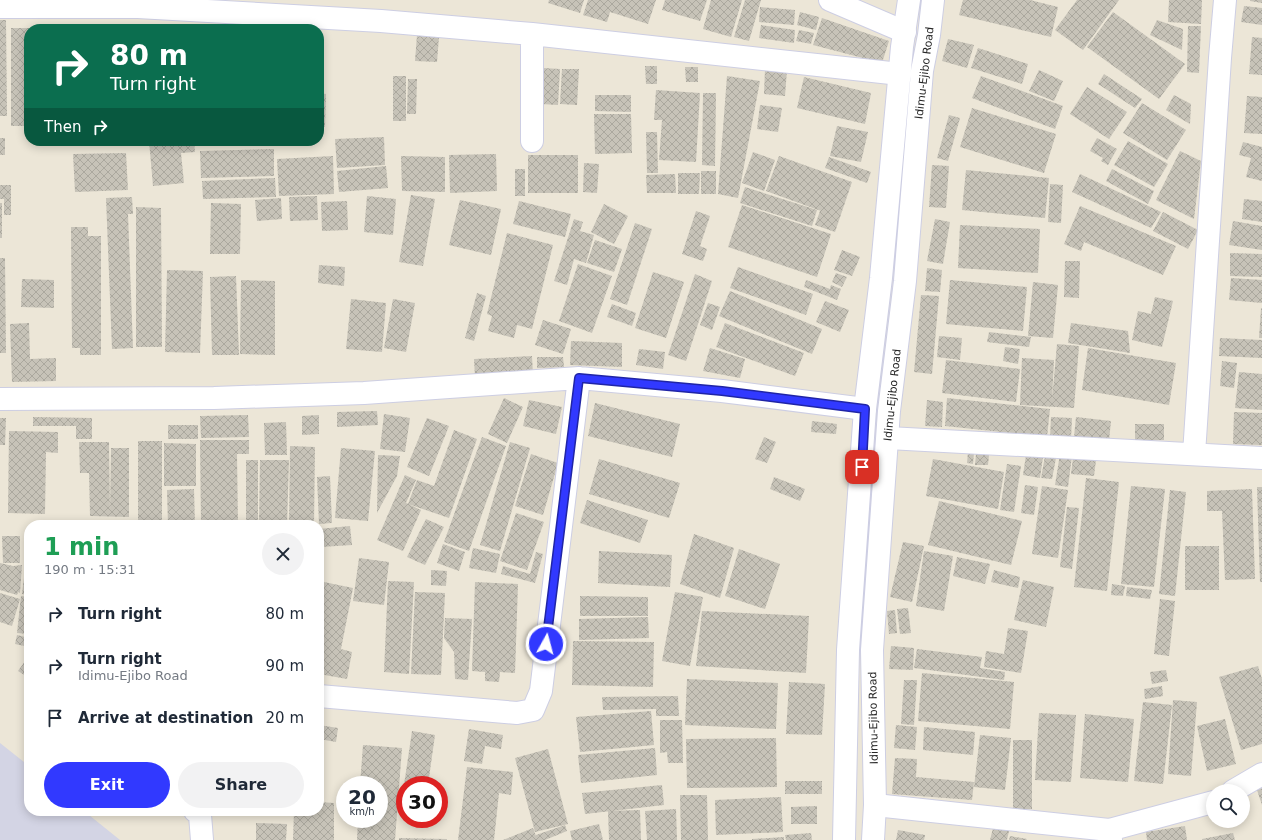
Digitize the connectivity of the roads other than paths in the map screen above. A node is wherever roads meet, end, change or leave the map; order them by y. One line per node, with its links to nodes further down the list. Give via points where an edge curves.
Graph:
1 (830, 0): 7 (street)
2 (909, 0): 7 (street, Idimu-Ejibo Road)
3 (933, 0): 14 (street, Idimu-Ejibo Road, via 922,71 905,281)
4 (1225, 0): 15 (street)
5 (138, 4): 6 (street); 8 (street)
6 (0, 7)
7 (905, 32): 9 (street, Idimu-Ejibo Road)
8 (532, 34): 9 (street); 10 (street)
9 (900, 74): 13 (street, Idimu-Ejibo Road, via 881,278)
10 (532, 141)
11 (579, 378): 12 (street, via 364,393 214,398); 13 (street, via 722,391); 17 (street, via 541,691 532,710 517,713)
12 (0, 399)
13 (865, 409): 25 (street, Idimu-Ejibo Road, via 848,650)
14 (888, 438): 15 (street); 21 (street, Idimu-Ejibo Road, via 872,650)
15 (1194, 454): 16 (street)
16 (1262, 458)
17 (324, 696)
18 (1262, 774): 19 (street)
19 (1245, 784)
20 (1206, 804): 23 (street)
21 (875, 805): 23 (street); 26 (street, Idimu-Ejibo Road)
22 (200, 816): 24 (street)
23 (1110, 835)
24 (202, 840)
25 (844, 840)
26 (873, 840)

